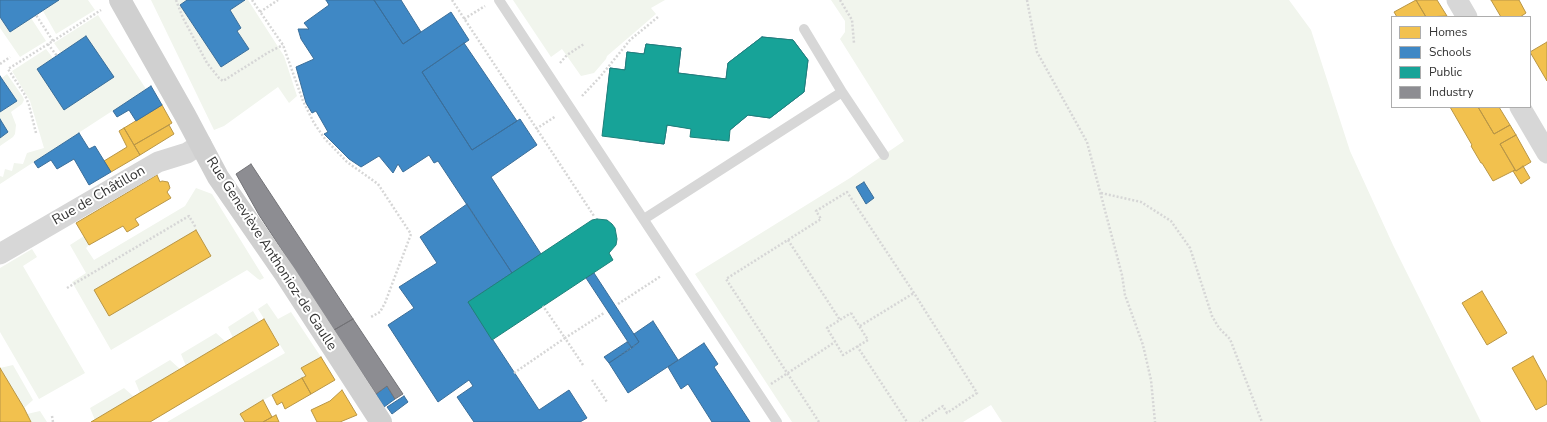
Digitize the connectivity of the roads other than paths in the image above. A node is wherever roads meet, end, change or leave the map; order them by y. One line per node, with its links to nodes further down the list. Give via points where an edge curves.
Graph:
1 (120, 0): 8 (main road, Rue Geneviève Anthonioz-de Gaulle)
2 (499, 0): 11 (lane)
3 (1457, 0): 4 (street)
4 (1466, 16)
5 (804, 29): 6 (lane)
6 (842, 92): 10 (lane); 11 (lane)
7 (1521, 108): 9 (street)
8 (201, 144): 12 (street, Rue de Châtillon, via 186,153 158,162 38,239); 13 (main road, Rue Geneviève Anthonioz-de Gaulle, via 218,177 285,274)
9 (1547, 153)
10 (884, 155)
11 (644, 219): 14 (lane)
12 (0, 254)
13 (381, 422)
14 (777, 422)

